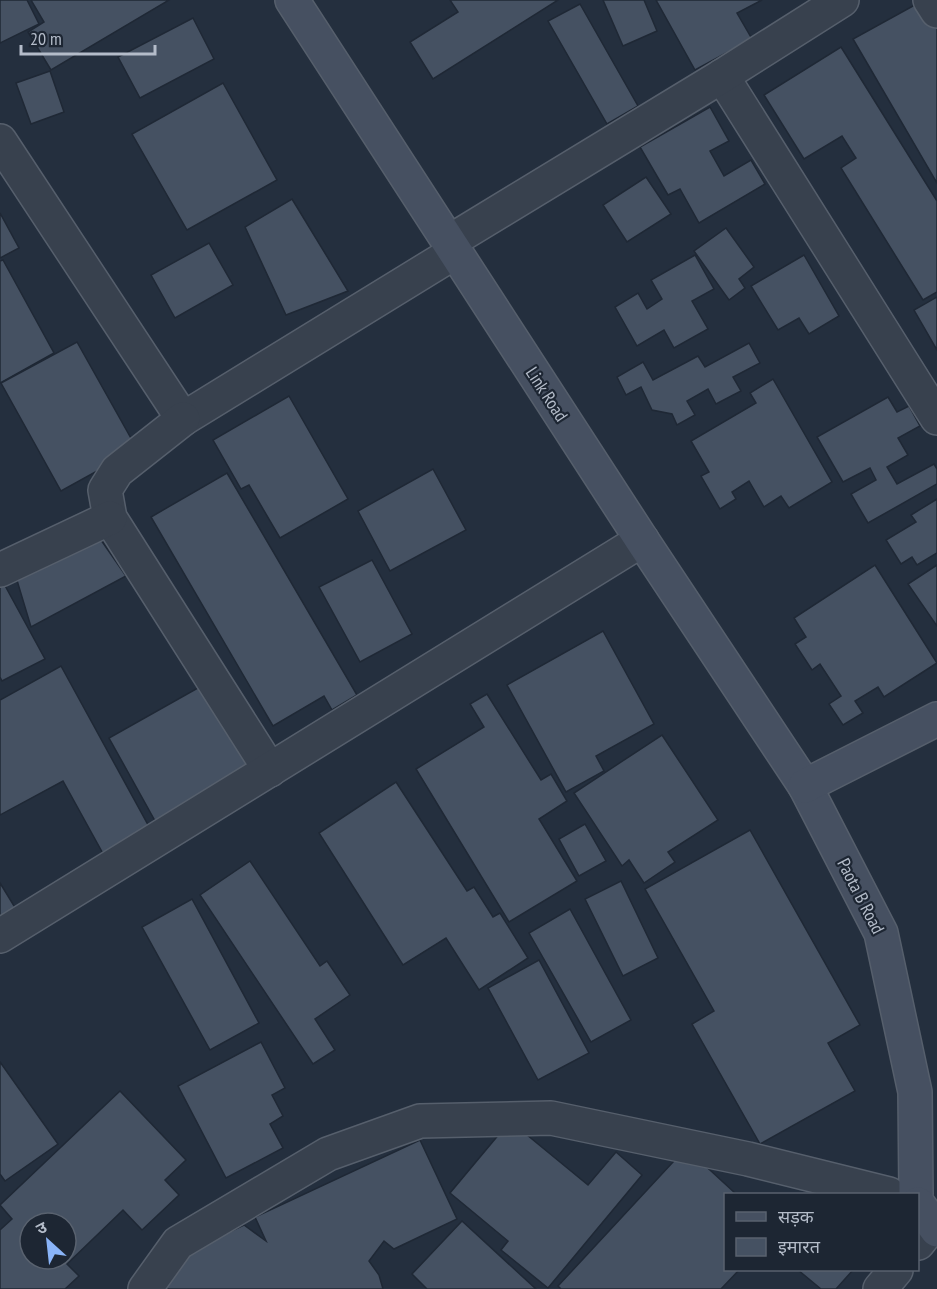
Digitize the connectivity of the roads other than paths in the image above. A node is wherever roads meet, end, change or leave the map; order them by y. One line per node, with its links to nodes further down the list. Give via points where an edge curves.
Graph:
1 (292, 0): 7 (street, Link Road)
2 (842, 0): 5 (street)
3 (930, 0): 4 (street)
4 (937, 11)
5 (722, 76): 7 (street); 8 (street)
6 (0, 141): 9 (street)
7 (452, 247): 9 (street); 11 (street, Link Road)
8 (937, 418)
9 (183, 419): 10 (street, via 117,471 105,490)
10 (110, 518): 12 (street); 14 (street)
11 (642, 540): 14 (street); 15 (street, Link Road)
12 (0, 570)
13 (937, 719): 15 (street)
14 (270, 770): 16 (street)
15 (805, 786): 18 (street, Paota B Road, via 881,933 915,1092)
16 (0, 936)
17 (885, 1193): 20 (street, via 748,1159 551,1118 420,1121 328,1154 178,1243)
18 (916, 1193)
19 (894, 1271): 21 (street)
20 (145, 1289)
21 (880, 1289)

